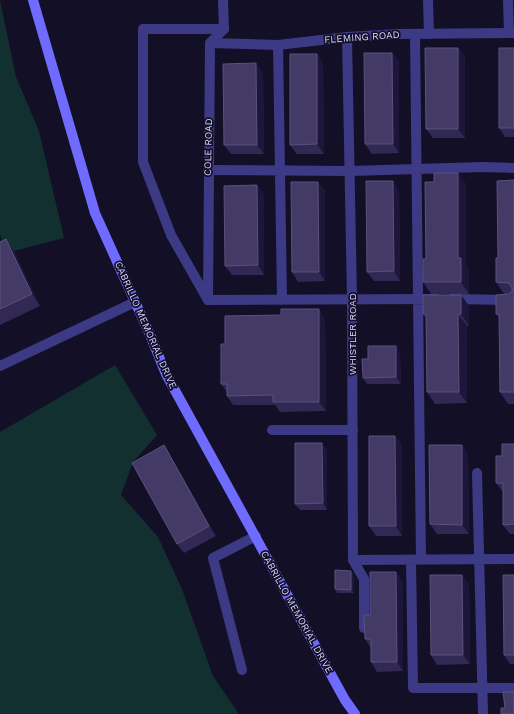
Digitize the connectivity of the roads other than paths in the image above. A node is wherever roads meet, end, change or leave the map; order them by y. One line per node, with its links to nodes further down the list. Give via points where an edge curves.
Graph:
1 (33, 0): 22 (main road, CABRILLO MEMORIAL DRIVE, via 95,213)
2 (223, 0): 5 (street)
3 (428, 0): 8 (street)
4 (508, 0): 6 (street)
5 (224, 29): 10 (street); 17 (street, via 143,29 143,162 171,236)
6 (511, 33): 8 (street, FLEMING ROAD)
7 (415, 34): 8 (street, FLEMING ROAD); 9 (street, FLEMING ROAD); 14 (street)
8 (428, 34)
9 (347, 37): 11 (street, FLEMING ROAD); 16 (street, WHISTLER ROAD)
10 (210, 44): 11 (street, FLEMING ROAD); 13 (street, COLE ROAD)
11 (278, 44): 15 (street)
12 (514, 168): 14 (street)
13 (208, 170): 15 (street); 17 (street, COLE ROAD)
14 (417, 170): 16 (street); 20 (street)
15 (280, 171): 16 (street); 18 (street)
16 (350, 171): 19 (street, WHISTLER ROAD)
17 (208, 300): 18 (street)
18 (282, 300): 19 (street)
19 (352, 300): 20 (street); 25 (street, WHISTLER ROAD)
20 (419, 300): 21 (street); 31 (street)
21 (514, 300)
22 (135, 302): 23 (street); 27 (main road, CABRILLO MEMORIAL DRIVE, via 166,374)
23 (0, 366)
24 (272, 430): 25 (street)
25 (353, 430): 30 (street, WHISTLER ROAD)
26 (478, 473): 28 (street)
27 (256, 536): 33 (street, via 213,558); 36 (main road, CABRILLO MEMORIAL DRIVE)
28 (480, 559): 29 (street); 31 (street); 34 (street)
29 (514, 559)
30 (353, 560): 31 (street); 32 (street, via 364,579)
31 (416, 560): 34 (street, via 413,688)
32 (364, 628)
33 (242, 670)
34 (483, 688): 35 (street); 37 (street)
35 (514, 688)
36 (354, 714)
37 (483, 714)

